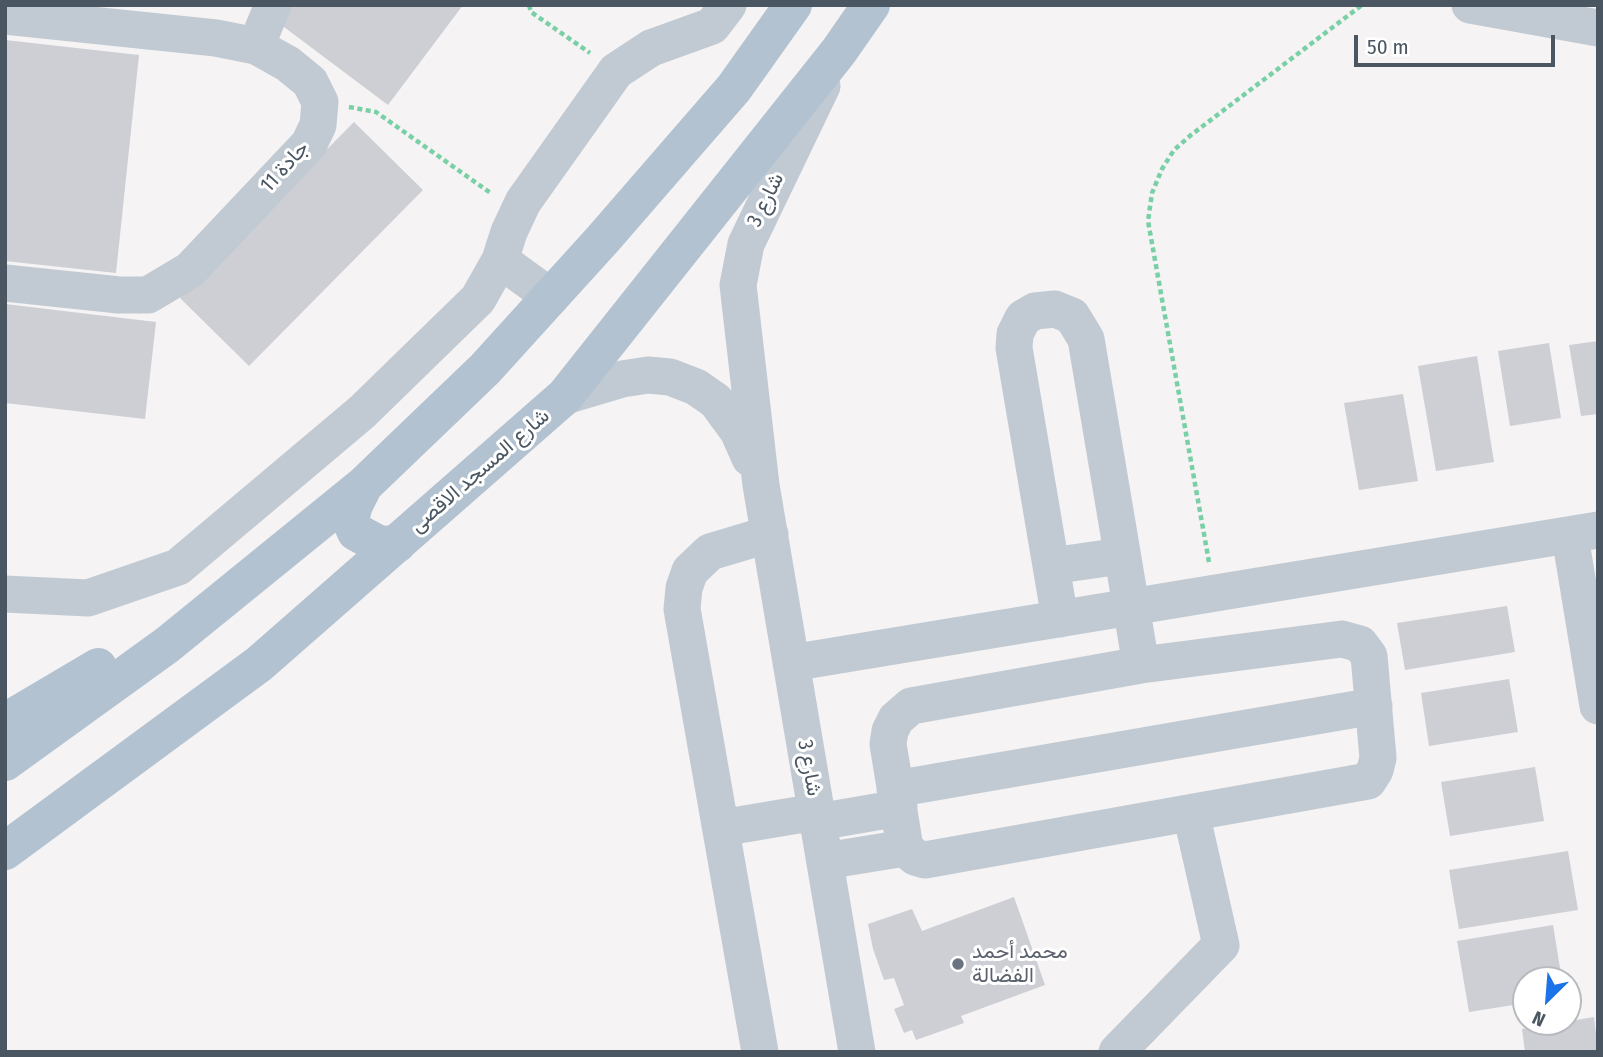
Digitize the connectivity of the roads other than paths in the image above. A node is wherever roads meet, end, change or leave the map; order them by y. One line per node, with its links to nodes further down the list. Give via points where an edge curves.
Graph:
1 (273, 5): 8 (street)
2 (793, 5): 10 (main road)
3 (871, 5): 9 (main road, شارع المسجد الاقصى)
4 (1470, 5): 7 (street)
5 (5, 16): 8 (street)
6 (720, 16): 10 (street); 11 (street, via 651,48 616,71 523,202)
7 (1598, 28)
8 (256, 46): 12 (street, جادة 11, via 310,82 320,102 318,125 309,144 190,270 148,295)
9 (839, 51): 14 (main road, شارع المسجد الاقصى); 16 (street, شارع 3, via 755,222 741,264 738,285)
10 (756, 57): 13 (main road)
11 (500, 260): 13 (street); 23 (street, via 478,299 362,412 178,567 88,598)
12 (5, 283)
13 (551, 297): 15 (main road, via 485,369)
14 (565, 396): 16 (street, شارع 3, via 648,375 696,387 716,401 738,431); 19 (main road, شارع المسجد الاقصى)
15 (364, 485): 19 (main road, via 350,519 356,532 380,545); 22 (main road)
16 (761, 485): 18 (street, شارع 3)
17 (1584, 533): 24 (street); 30 (street)
18 (770, 534): 26 (street, شارع 3); 36 (street, via 710,552 690,571 684,588 682,609)
19 (397, 544): 38 (main road, شارع المسجد الاقصى, via 259,664)
20 (1121, 556): 21 (street); 21 (street, via 1086,339 1072,316 1055,309 1035,311 1023,318 1014,348); 24 (street)
21 (1051, 566): 25 (street)
22 (250, 577): 31 (main road); 32 (main road, via 167,645)
23 (5, 594)
24 (1131, 607): 25 (street); 27 (street)
25 (1074, 617): 26 (street); 28 (street)
26 (791, 663): 35 (street, شارع 3)
27 (1141, 666): 28 (street); 29 (street, via 1342,639 1360,644 1369,656)
28 (1098, 672): 33 (street, via 911,706 896,719 888,744)
29 (1374, 706): 33 (street); 34 (street, via 1378,758 1368,781)
30 (1598, 706)
31 (5, 722)
32 (5, 762)
33 (897, 799): 35 (street); 37 (street)
34 (1191, 813): 37 (street, via 925,860); 42 (street, via 1221,945)
35 (817, 817): 36 (street); 39 (street, شارع 3)
36 (721, 828): 40 (street)
37 (905, 848): 39 (street)
38 (5, 851)
39 (825, 861): 41 (street, شارع 3)
40 (760, 1052)
41 (857, 1052)
42 (1117, 1052)

